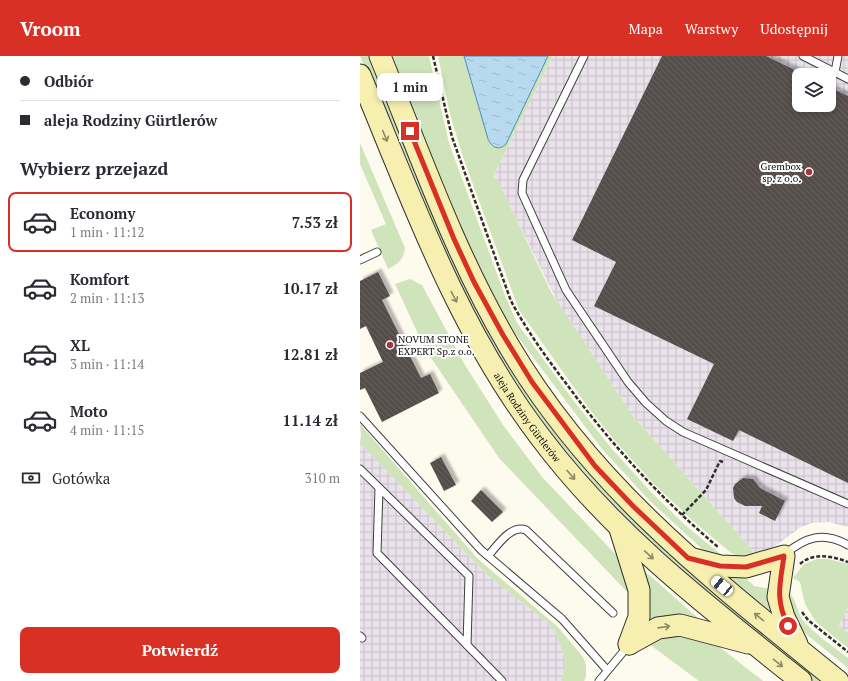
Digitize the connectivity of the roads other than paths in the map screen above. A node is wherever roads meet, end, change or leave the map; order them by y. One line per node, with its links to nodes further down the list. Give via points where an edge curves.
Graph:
1 (380, 56): 20 (main road, via 454,239 509,347 595,466)
2 (584, 56): 16 (lane, via 523,180 522,193 566,290 628,382 666,421 683,432)
3 (803, 56): 5 (lane)
4 (838, 56): 6 (lane)
5 (827, 68)
6 (836, 68)
7 (836, 72): 9 (lane)
8 (360, 75): 10 (main road, aleja Rodziny Gürtlerów)
9 (848, 78)
10 (365, 96): 17 (main road, aleja Rodziny Gürtlerów, one-way to 17, via 437,262 485,353 540,438 587,494)
11 (377, 252): 12 (lane)
12 (360, 260)
13 (360, 416): 19 (lane)
14 (360, 469): 15 (lane)
15 (379, 488): 25 (lane, via 377,553); 25 (lane, via 469,576)
16 (848, 504)
17 (620, 528): 23 (main road, via 639,590 639,617); 24 (main road, aleja Rodziny Gürtlerów, one-way to 24, via 697,597)
18 (848, 545): 21 (lane, via 825,536 808,538)
19 (488, 556): 22 (lane, via 512,531 518,528 526,530); 27 (lane, via 562,619)
20 (688, 558): 21 (main road, via 720,566 746,567); 26 (main road, one-way to 20)
21 (790, 562): 26 (main road, via 778,597 784,617)
22 (613, 613)
23 (629, 644): 24 (main road, one-way to 24, via 658,628 680,625); 27 (lane)
24 (755, 644): 30 (main road, aleja Rodziny Gürtlerów, one-way to 30)
25 (467, 645): 28 (lane)
26 (800, 650): 31 (main road)
27 (607, 670): 29 (lane)
28 (502, 681)
29 (599, 681)
30 (801, 681)
31 (838, 681)

